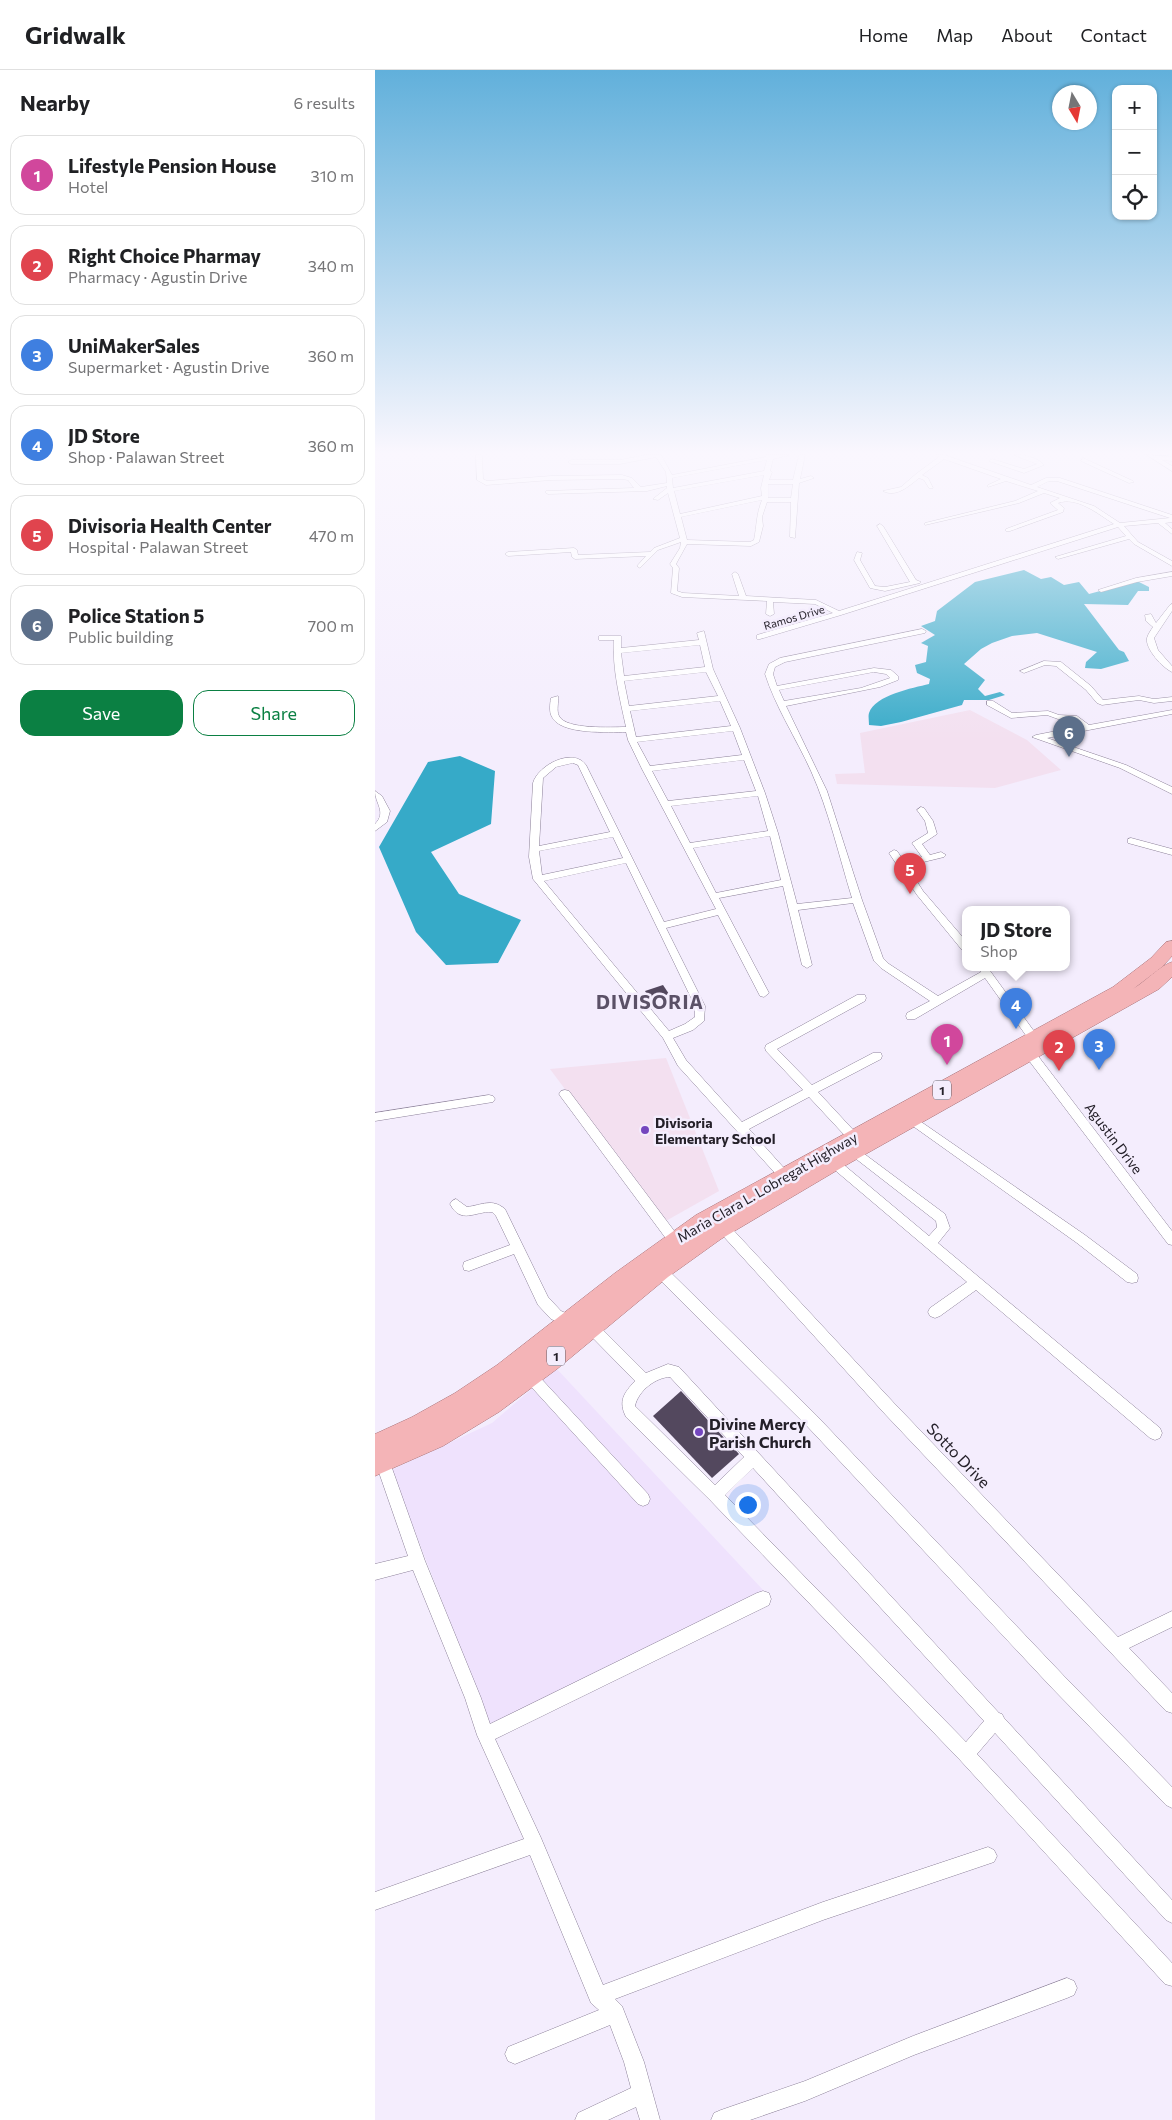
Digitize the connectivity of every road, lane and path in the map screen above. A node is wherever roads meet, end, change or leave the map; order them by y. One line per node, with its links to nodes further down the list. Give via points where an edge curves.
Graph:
1 (563, 551): 10 (street)
2 (574, 551): 11 (street, via 575,557)
3 (655, 551): 11 (street)
4 (681, 551): 20 (street, via 673,564 673,592)
5 (895, 551): 17 (street)
6 (1037, 551): 18 (street, Ramos Drive)
7 (1081, 551): 12 (street)
8 (1151, 551): 13 (street)
9 (859, 553): 17 (street, via 857,560 873,588 885,589)
10 (508, 554)
11 (650, 554): 14 (street)
12 (1059, 557)
13 (1172, 564)
14 (640, 566)
15 (735, 574): 20 (street)
16 (1172, 574): 19 (street)
17 (914, 582): 18 (street)
18 (937, 582): 24 (street, Ramos Drive)
19 (1101, 590)
20 (743, 598): 21 (street)
21 (771, 600): 23 (street); 24 (street, via 816,602)
22 (1172, 606): 26 (street)
23 (770, 614)
24 (839, 614): 28 (street, Ramos Drive)
25 (1149, 615): 26 (street, via 1150,621)
26 (1157, 626): 32 (street, via 1151,636 1151,648)
27 (922, 631): 35 (street, via 783,660 770,669)
28 (760, 637)
29 (602, 638): 30 (street, via 618,638)
30 (617, 651): 31 (street, via 702,637); 34 (street)
31 (709, 668): 34 (street); 37 (street)
32 (1172, 670)
33 (1023, 671): 38 (street, via 1044,663 1058,664 1102,703 1139,698 1154,701)
34 (620, 679): 41 (street)
35 (773, 688): 40 (street); 40 (street, via 873,670 888,672 895,678 873,687)
36 (555, 698): 45 (street, via 556,719 563,724)
37 (722, 698): 41 (street); 44 (street)
38 (1172, 699)
39 (990, 703): 43 (street, via 1011,716 1048,713 1077,718)
40 (782, 704): 69 (street, via 823,791)
41 (626, 708): 45 (street)
42 (1172, 712): 43 (street)
43 (1087, 727): 49 (street, via 1036,737 1133,770)
44 (736, 728): 46 (street); 47 (street)
45 (629, 730): 46 (street)
46 (632, 740): 48 (street)
47 (748, 757): 48 (street); 50 (street)
48 (647, 769): 52 (street)
49 (1172, 791)
50 (761, 793): 52 (street); 55 (street)
51 (375, 794): 54 (street, via 383,802 386,812 385,818)
52 (664, 804): 58 (street)
53 (921, 810): 63 (street, via 933,828 930,837 917,843)
54 (375, 828)
55 (774, 833): 58 (street); 67 (street)
56 (615, 834): 59 (street); 59 (street, via 583,765 579,761 571,761 546,769 537,778); 64 (street)
57 (1131, 840): 60 (street)
58 (686, 846): 68 (street)
59 (535, 849): 66 (street)
60 (1172, 852)
61 (895, 853): 65 (street)
62 (941, 855): 63 (street)
63 (928, 858): 65 (street)
64 (628, 860): 66 (street); 72 (street)
65 (901, 865): 73 (street)
66 (538, 879): 82 (street)
67 (786, 882): 68 (street); 70 (street)
68 (714, 896): 71 (street)
69 (857, 900): 70 (street); 80 (street, via 878,959)
70 (792, 908): 75 (street)
71 (722, 911): 72 (street); 78 (street)
72 (660, 926): 82 (street, via 701,1012 701,1018 696,1022)
73 (962, 943)
74 (1172, 946): 83 (highway, Maria Clara L. Lobregat Highway / 1, via 1119,991)
75 (807, 965)
76 (1172, 968): 83 (highway, Maria Clara L. Lobregat Highway / 1, via 1153,985)
77 (985, 971): 80 (street); 83 (street, Agustin Drive)
78 (764, 994)
79 (861, 998): 85 (street, via 770,1048)
80 (938, 1001): 81 (street)
81 (911, 1016)
82 (667, 1036): 90 (street, via 682,1064)
83 (1036, 1047): 89 (highway, Maria Clara L. Lobregat Highway / 1); 91 (highway, Maria Clara L. Lobregat Highway / 1, via 909,1108); 97 (street, Agustin Drive)
84 (877, 1056): 85 (street)
85 (810, 1091): 90 (street); 91 (street)
86 (565, 1094): 96 (street)
87 (489, 1099): 88 (street)
88 (375, 1117)
89 (914, 1121): 91 (highway, Maria Clara L. Lobregat Highway / 1); 102 (street)
90 (742, 1127): 93 (street)
91 (854, 1145): 92 (highway, Maria Clara L. Lobregat Highway / 1); 93 (highway, Maria Clara L. Lobregat Highway / 1); 98 (street, via 941,1218 944,1228)
92 (835, 1163): 93 (highway, Maria Clara L. Lobregat Highway / 1); 98 (street)
93 (789, 1181): 95 (highway, Maria Clara L. Lobregat Highway / 1)
94 (456, 1204): 99 (street, via 467,1212 492,1205 497,1207)
95 (718, 1222): 96 (highway, Maria Clara L. Lobregat Highway / 1); 101 (highway, Maria Clara L. Lobregat Highway / 1); 117 (street, Sotto Drive, via 889,1408)
96 (674, 1240): 105 (highway, Maria Clara L. Lobregat Highway / 1)
97 (1172, 1240)
98 (929, 1244): 103 (street)
99 (517, 1248): 100 (street); 105 (street, via 543,1301 556,1315)
100 (469, 1266)
101 (660, 1271): 105 (highway, Maria Clara L. Lobregat Highway / 1); 122 (street, via 811,1420)
102 (1132, 1278)
103 (977, 1282): 104 (street); 108 (street)
104 (935, 1312)
105 (581, 1324): 106 (highway, Maria Clara L. Lobregat Highway / 1); 107 (street); 109 (highway, Maria Clara L. Lobregat Highway / 1)
106 (530, 1376): 109 (highway, Maria Clara L. Lobregat Highway / 1, via 435,1438); 112 (street)
107 (645, 1382): 110 (street, via 660,1371 674,1370); 111 (street, via 628,1401 631,1412)
108 (1155, 1433)
109 (377, 1455): 113 (street)
110 (754, 1457): 111 (street); 119 (street)
111 (715, 1495): 121 (street)
112 (643, 1499)
113 (417, 1561): 114 (street); 120 (street)
114 (375, 1572)
115 (763, 1599): 120 (street)
116 (1172, 1619): 117 (street)
117 (1117, 1646): 118 (street, Sotto Drive)
118 (1172, 1705)
119 (995, 1720): 121 (street); 126 (street)
120 (485, 1735): 123 (street)
121 (966, 1754): 127 (street)
122 (1172, 1798)
123 (535, 1844): 125 (street); 129 (street)
124 (988, 1856): 129 (street, via 823,1911)
125 (375, 1901)
126 (1172, 1914)
127 (1172, 1977)
128 (1067, 1988): 135 (street, via 805,2091)
129 (598, 1996): 130 (street)
130 (615, 2013): 131 (street); 132 (street)
131 (515, 2054)
132 (644, 2093): 133 (street); 134 (street)
133 (585, 2120)
134 (650, 2120)
135 (721, 2120)

